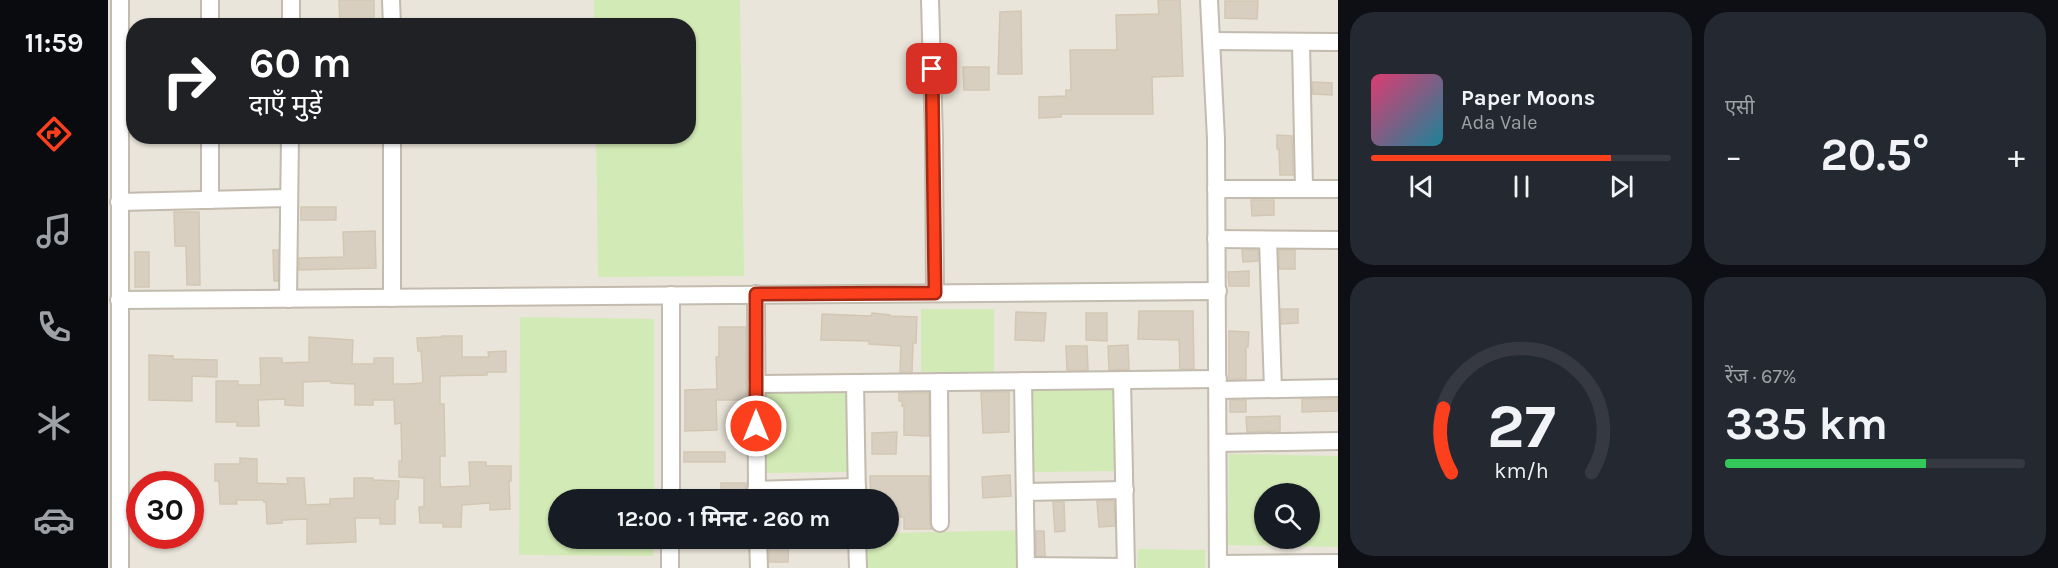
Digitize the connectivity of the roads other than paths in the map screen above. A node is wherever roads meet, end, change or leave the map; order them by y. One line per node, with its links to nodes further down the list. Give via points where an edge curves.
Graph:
1 (120, 0): 10 (street)
2 (210, 0): 7 (street)
3 (291, 0): 8 (street)
4 (392, 0): 9 (street)
5 (930, 0): 28 (street)
6 (1209, 0): 11 (street)
7 (210, 18)
8 (291, 18)
9 (392, 18)
10 (114, 36): 22 (street)
11 (1212, 41): 13 (street); 17 (street)
12 (1338, 42): 13 (street)
13 (1301, 43): 18 (street)
14 (210, 144): 21 (street)
15 (290, 144): 20 (street)
16 (392, 144): 31 (street)
17 (1216, 189): 18 (street); 24 (street)
18 (1304, 189): 19 (street)
19 (1338, 189)
20 (289, 198): 21 (street); 32 (street)
21 (210, 200): 22 (street)
22 (119, 202): 23 (street)
23 (114, 229): 33 (street)
24 (1216, 239): 25 (street); 27 (street)
25 (1268, 240): 26 (street); 42 (street)
26 (1338, 240)
27 (1218, 291): 28 (street); 40 (street)
28 (935, 293): 29 (street)
29 (756, 294): 30 (street); 39 (street)
30 (671, 295): 31 (street); 46 (street)
31 (392, 298): 32 (street)
32 (288, 299): 33 (street)
33 (119, 300): 34 (street)
34 (114, 379): 45 (street)
35 (1122, 380): 36 (street); 40 (street); 49 (street)
36 (1023, 381): 37 (street); 50 (street)
37 (939, 382): 38 (street); 52 (street)
38 (855, 383): 39 (street); 48 (street)
39 (756, 384): 47 (street)
40 (1218, 385): 42 (street); 44 (street)
41 (1338, 388): 42 (street)
42 (1272, 389)
43 (1338, 441): 44 (street)
44 (1218, 443): 57 (street)
45 (114, 468): 51 (street)
46 (671, 489)
47 (757, 489)
48 (857, 489)
49 (1125, 490): 50 (street); 63 (street)
50 (1025, 492): 58 (street)
51 (114, 518): 59 (street)
52 (940, 523)
53 (670, 549): 60 (street)
54 (758, 549): 61 (street)
55 (857, 549): 62 (street)
56 (1338, 563): 57 (street)
57 (1218, 566)
58 (1026, 567): 63 (street)
59 (120, 568)
60 (670, 568)
61 (759, 568)
62 (858, 568)
63 (1126, 568)

